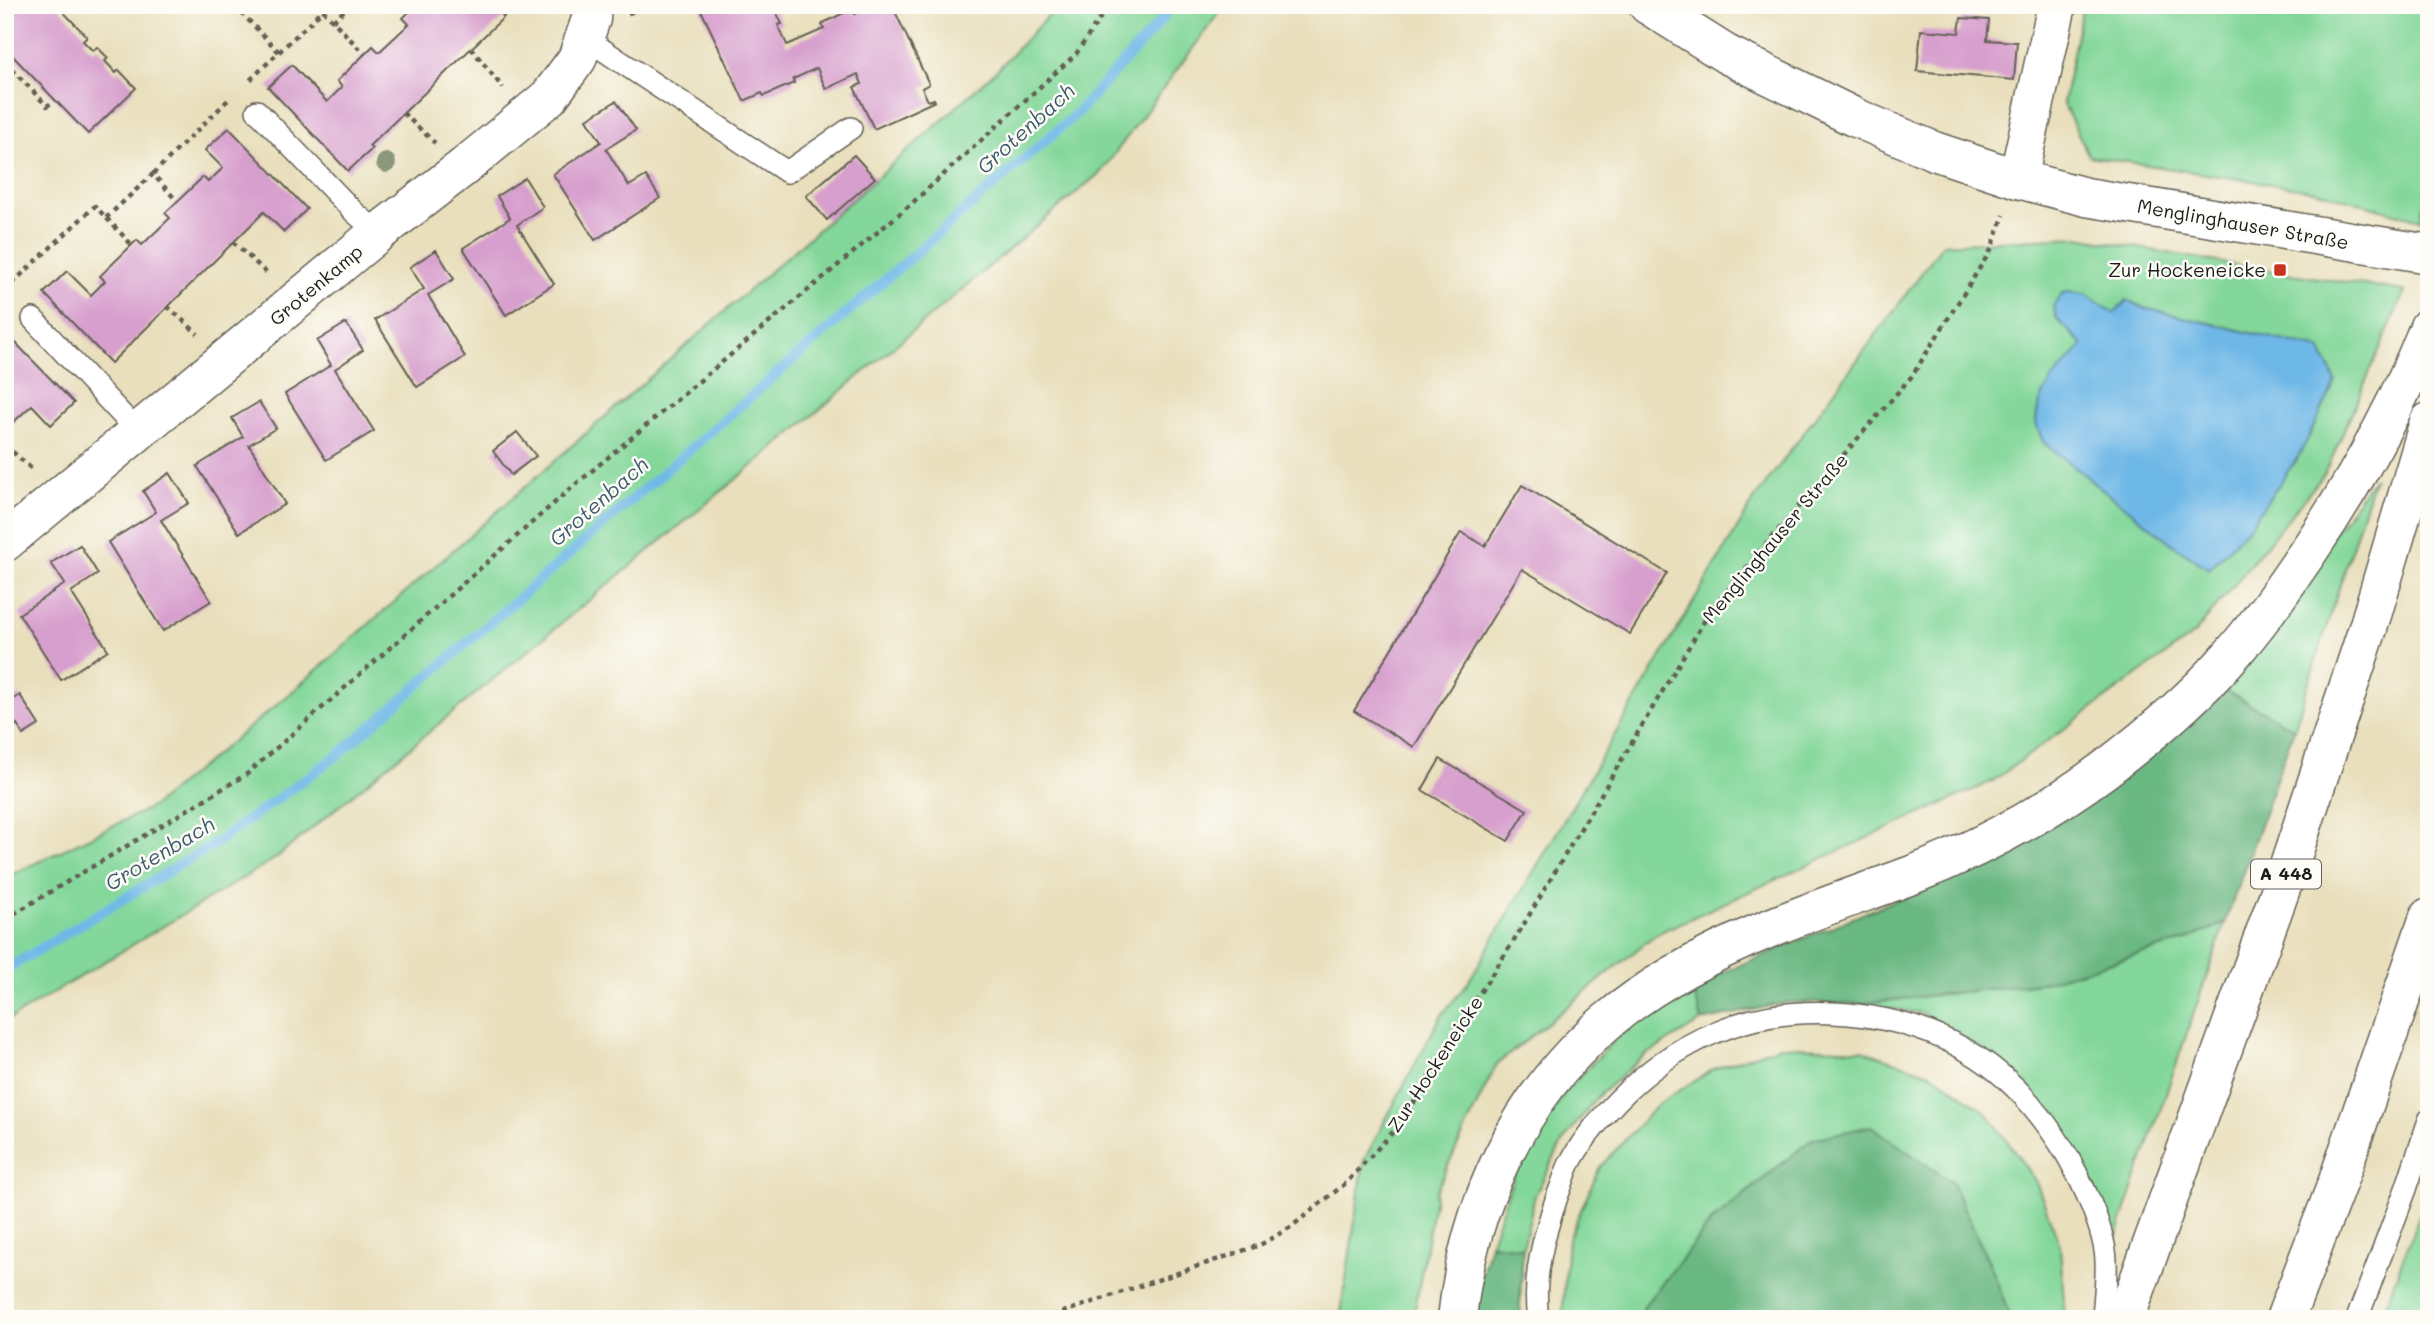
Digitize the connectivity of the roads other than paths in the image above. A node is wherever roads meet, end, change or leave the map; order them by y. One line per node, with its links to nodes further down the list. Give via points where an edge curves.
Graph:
1 (1648, 5): 6 (main road, Menglinghauser Straße, via 1726,54 1854,117 1934,152)
2 (2057, 5): 6 (main road)
3 (589, 22): 5 (lane, via 787,172); 7 (main road, Grotenkamp, via 578,59 550,97)
4 (257, 111): 7 (lane)
5 (851, 128)
6 (2018, 179): 8 (main road, Menglinghauser Straße, via 2100,199)
7 (378, 233): 12 (main road, Grotenkamp)
8 (2429, 254)
9 (33, 319): 12 (lane)
10 (2429, 327): 16 (main road, via 2407,382 2356,478 2274,602 2225,663 2155,728 2043,810 1969,850 1765,930 1697,962 1645,993 1565,1063 1524,1117 1495,1171 1473,1232)
11 (2429, 422): 19 (main road, A 448, via 2369,625 2292,856)
12 (138, 432): 13 (main road, Grotenkamp)
13 (5, 542)
14 (2429, 917): 20 (main road)
15 (2429, 1120): 21 (lane)
16 (1457, 1319)
17 (1538, 1319): 18 (lane, via 1542,1244 1552,1210 1570,1164 1606,1112 1660,1062 1717,1031 1821,1012 1896,1021 1931,1033 1976,1056 2014,1086 2052,1129 2096,1217 2107,1259)
18 (2103, 1319)
19 (2125, 1319)
20 (2285, 1319)
21 (2357, 1319)

